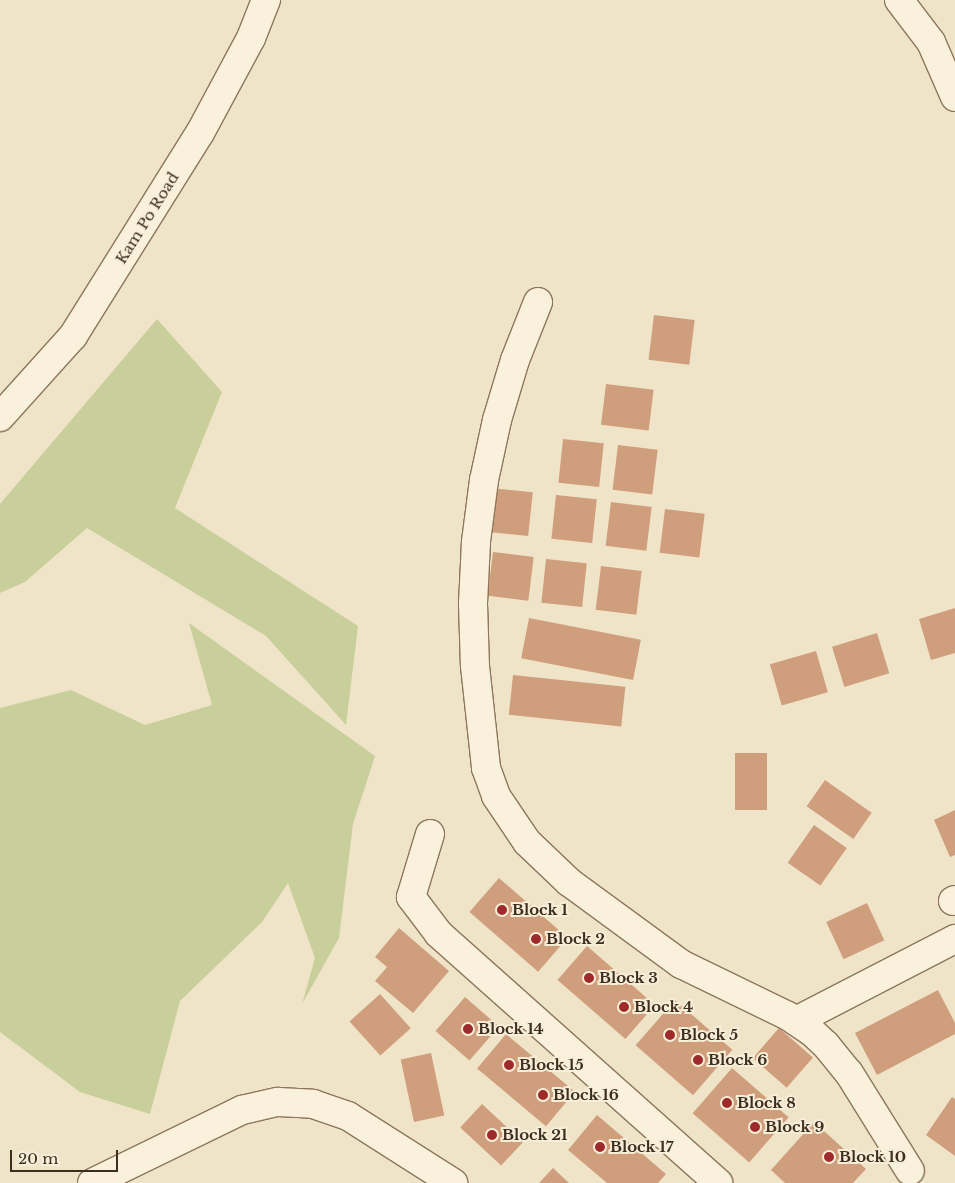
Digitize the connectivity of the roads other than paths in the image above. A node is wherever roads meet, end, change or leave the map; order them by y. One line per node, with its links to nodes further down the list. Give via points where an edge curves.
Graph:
1 (266, 0): 5 (street, Kam Po Road, via 204,126 73,336)
2 (899, 0): 3 (street, via 931,42)
3 (955, 96)
4 (538, 302): 8 (street, via 515,360 497,420 477,533 473,604 475,666 486,768 496,796 527,842 569,882 681,964)
5 (0, 417)
6 (430, 834): 12 (street, via 411,897 439,934)
7 (955, 939): 8 (street)
8 (796, 1021): 9 (street, via 826,1045 849,1073)
9 (911, 1179)
10 (92, 1183): 11 (street, via 242,1110 278,1102 313,1104 348,1116)
11 (453, 1183)
12 (718, 1183)

